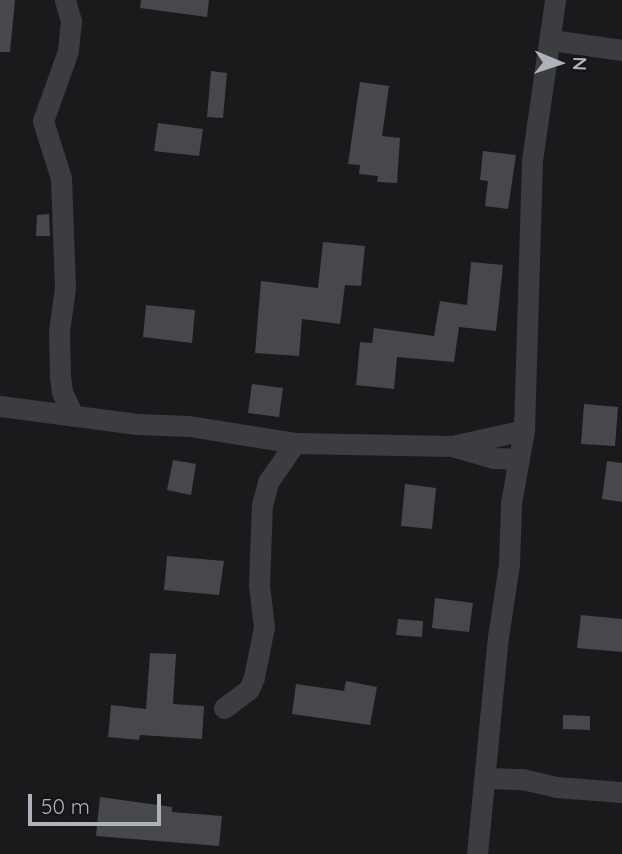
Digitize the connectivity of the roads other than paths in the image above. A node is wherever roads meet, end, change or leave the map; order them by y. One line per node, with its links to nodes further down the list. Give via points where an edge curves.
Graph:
1 (65, 0): 6 (street, via 71,21 68,51 43,121 61,178 65,288 59,331 60,376)
2 (555, 0): 3 (street)
3 (551, 40): 4 (street); 7 (street, via 532,160)
4 (622, 50)
5 (0, 406): 6 (street)
6 (74, 416): 8 (street, via 190,426)
7 (524, 430): 9 (street); 10 (street)
8 (295, 443): 9 (street); 11 (street, via 268,482 262,505 259,585 264,627 254,677 249,689)
9 (453, 446): 10 (street, via 493,458)
10 (519, 459): 12 (street)
11 (224, 708)
12 (486, 778): 13 (street); 14 (street)
13 (622, 792)
14 (477, 854)

